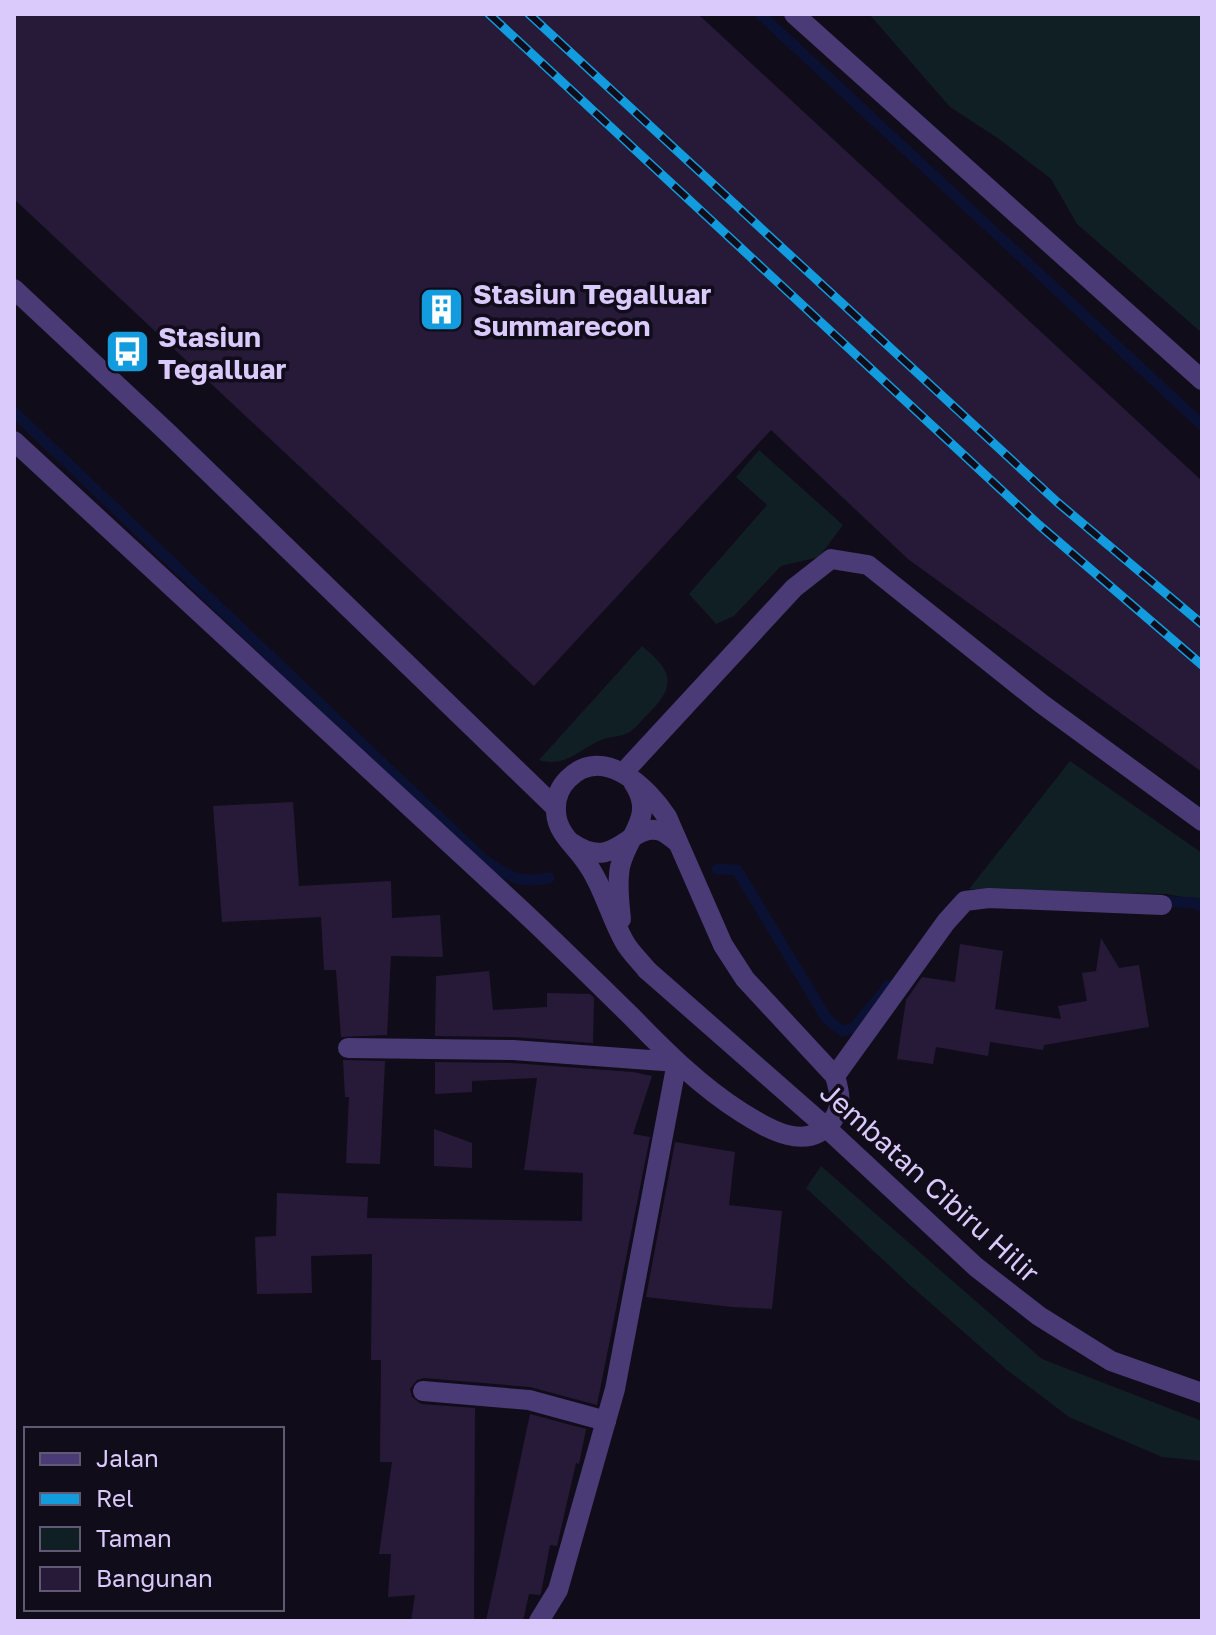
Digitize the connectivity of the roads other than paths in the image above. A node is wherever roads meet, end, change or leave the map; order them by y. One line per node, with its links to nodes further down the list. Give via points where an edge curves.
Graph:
1 (794, 14): 3 (street)
2 (14, 289): 6 (street)
3 (1202, 380)
4 (14, 441): 14 (street, via 542,929)
5 (627, 776): 6 (street, via 602,765 587,767 563,784); 7 (street, via 798,584 831,559 868,565 1042,704); 8 (street, via 642,804); 10 (street, via 655,800)
6 (556, 808): 9 (street, via 558,824)
7 (1202, 821)
8 (633, 837): 9 (street, via 609,852 595,853); 10 (street, via 661,831); 12 (street, via 620,868)
9 (569, 841): 12 (street, Jembatan Cibiru Hilir, via 601,885)
10 (677, 842): 15 (street, via 723,945 745,979)
11 (1162, 905): 15 (street, via 965,901)
12 (624, 942): 17 (street, Jembatan Cibiru Hilir, bridge, via 647,970 976,1267 1039,1316 1111,1361)
13 (348, 1048): 14 (street, via 513,1050)
14 (677, 1062): 15 (street, via 740,1111 771,1128 808,1138 823,1131 839,1111); 18 (street)
15 (835, 1076)
16 (423, 1391): 18 (street, via 529,1400)
17 (1202, 1393)
18 (606, 1421): 19 (street, via 558,1590)
19 (539, 1621)

